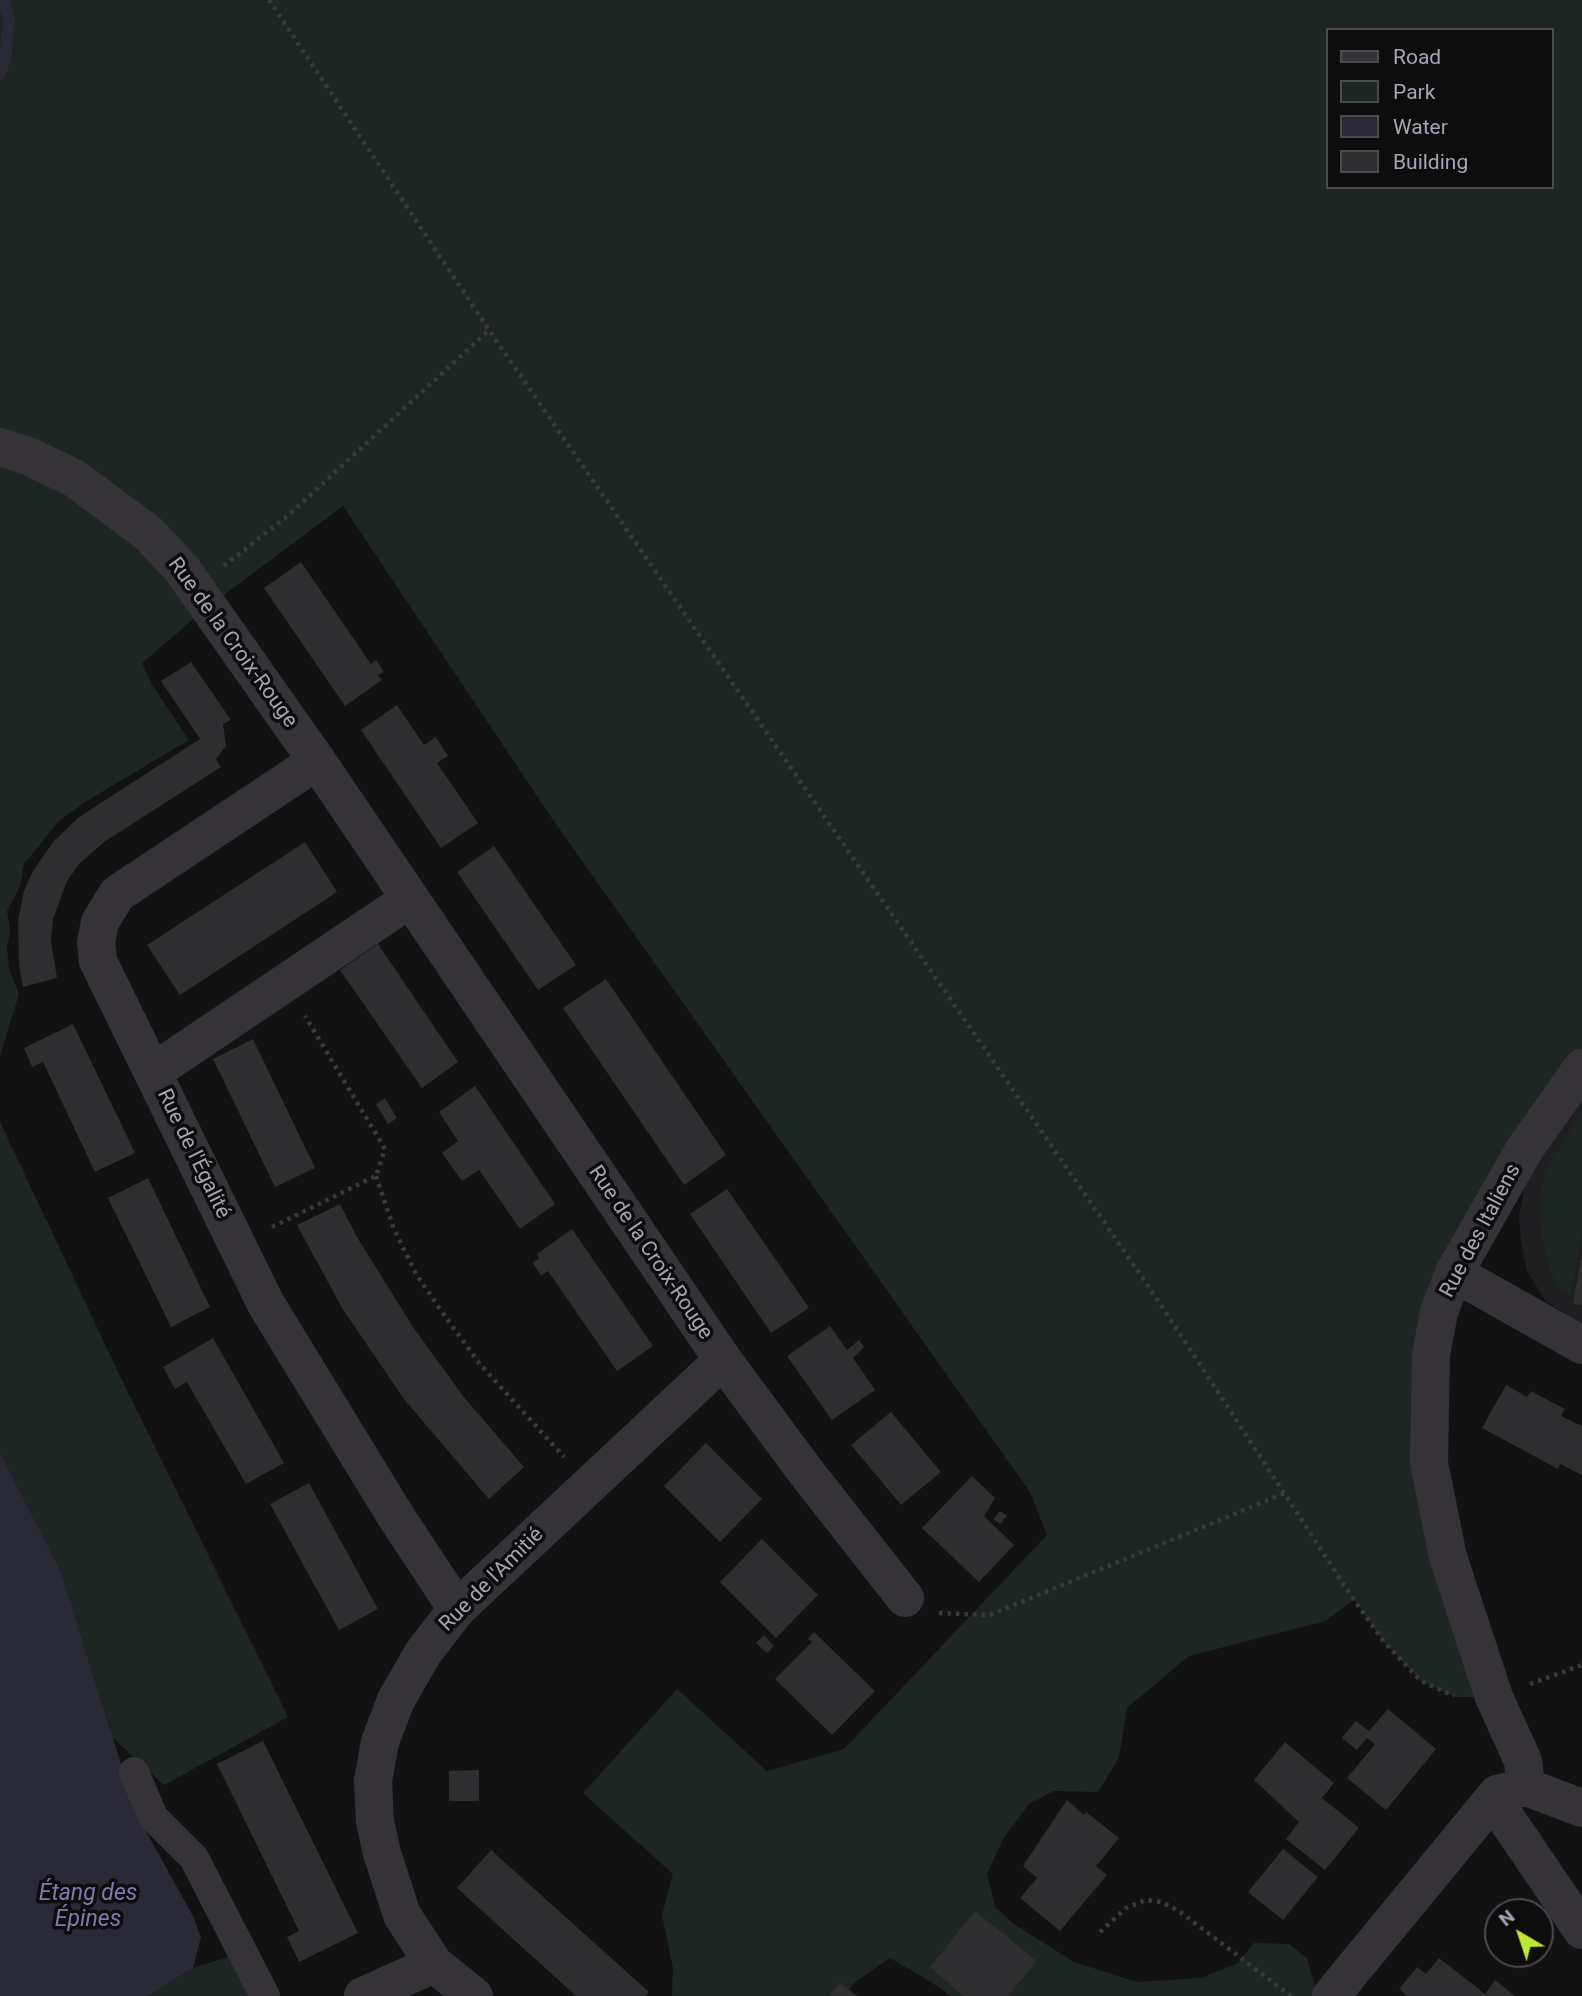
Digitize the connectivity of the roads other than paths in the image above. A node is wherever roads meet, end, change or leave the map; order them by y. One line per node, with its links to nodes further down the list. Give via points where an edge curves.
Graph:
1 (0, 447): 2 (street, Rue de la Croix-Rouge, via 74,478 148,533 196,589)
2 (317, 761): 3 (street, Rue de la Croix-Rouge); 5 (street, Rue de l'Égalité, via 117,894 100,922 98,961)
3 (410, 899): 5 (street); 8 (street, Rue de la Croix-Rouge)
4 (1582, 1068): 6 (street, Rue des Italiens, via 1524,1150)
5 (153, 1072): 10 (street, Rue de l'Égalité, via 266,1304)
6 (1454, 1273): 7 (street); 12 (street, Rue des Italiens, via 1430,1355 1429,1463 1448,1557 1494,1697 1523,1760)
7 (1582, 1345)
8 (723, 1360): 9 (street, Rue de la Croix-Rouge); 10 (street, Rue de l'Amitié)
9 (905, 1598)
10 (457, 1609): 15 (street, Rue de l'Amitié, via 423,1653 396,1700 380,1742 373,1781 375,1822 402,1915)
11 (134, 1772): 16 (street, via 153,1817 194,1858)
12 (1510, 1793): 13 (street); 14 (street); 19 (street)
13 (1582, 1808)
14 (1582, 1930)
15 (434, 1964): 17 (street); 18 (street, Rue de l'Amitié)
16 (265, 1996)
17 (363, 1996)
18 (474, 1996)
19 (1331, 1996)

